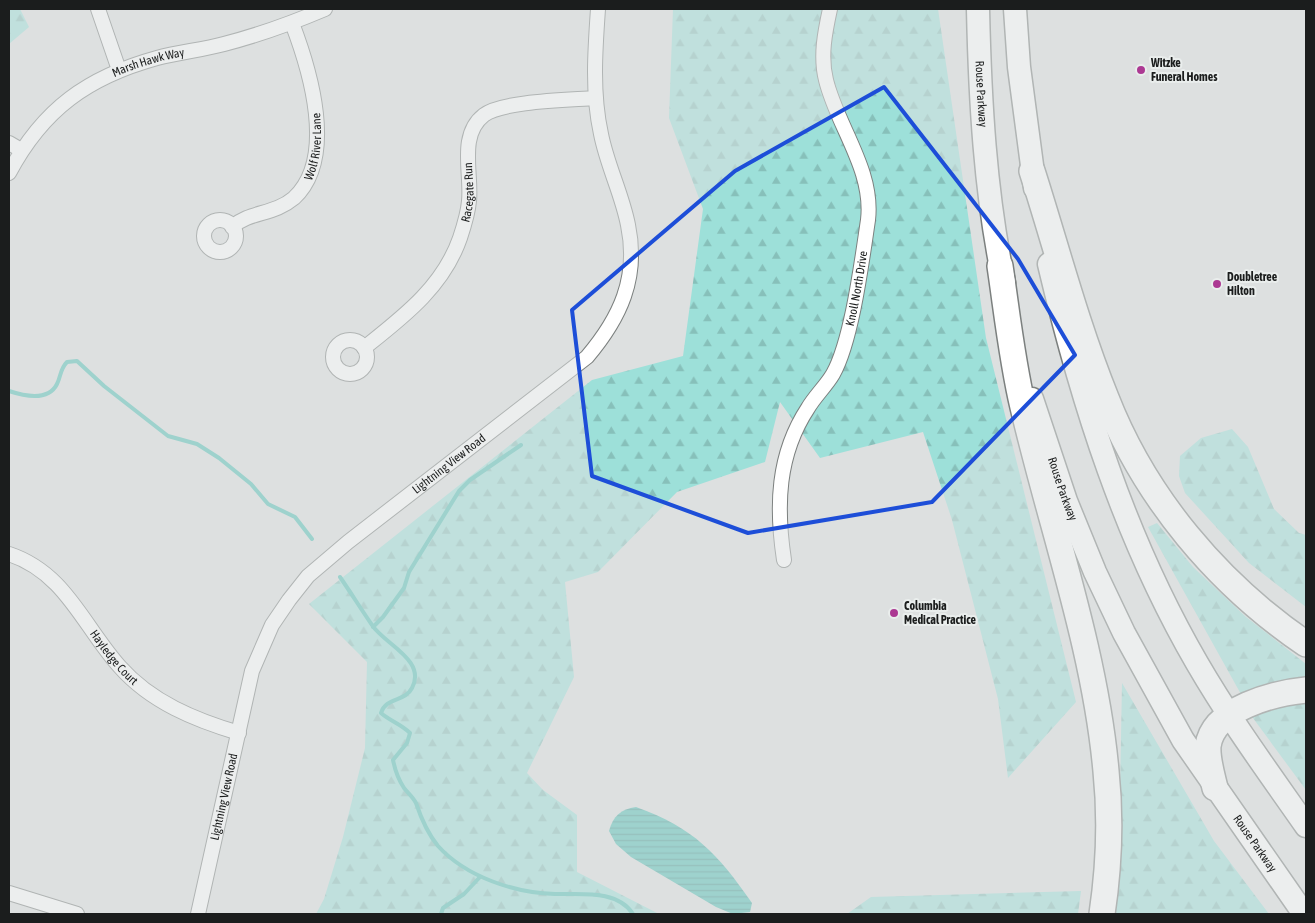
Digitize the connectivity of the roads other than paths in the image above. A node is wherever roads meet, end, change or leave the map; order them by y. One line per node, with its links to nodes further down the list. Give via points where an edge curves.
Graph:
1 (98, 9): 8 (street)
2 (325, 9): 7 (street, Marsh Hawk Way)
3 (598, 9): 9 (street, Lightning View Road)
4 (830, 9): 18 (street, Knoll North Drive, via 823,44 826,79 865,182 868,217 842,350 833,374 797,427 781,476 778,525)
5 (978, 9): 15 (main road, Rouse Parkway, via 988,178)
6 (1015, 9): 12 (main road)
7 (292, 23): 8 (street, Marsh Hawk Way); 14 (street, Wolf River Lane, via 310,80 317,139 312,171 304,185 283,206 270,213 240,220)
8 (119, 70): 11 (street, Marsh Hawk Way, via 74,94 38,128)
9 (596, 98): 16 (street, Racegate Run, via 502,106 482,116 470,136 468,147 469,201 460,239 444,273 416,305); 22 (street, Lightning View Road, via 605,152 628,224 631,245 630,271 616,318 587,357 562,379 308,576 272,625 261,649 252,671)
10 (9, 143): 11 (street)
11 (21, 150): 13 (street, Marsh Hawk Way)
12 (1032, 171): 19 (highway, via 1106,399 1144,475 1190,539 1217,570 1251,602); 21 (main road, via 1062,316 1083,395 1111,478 1139,550 1166,605)
13 (9, 173)
14 (232, 227)
15 (1000, 266): 23 (main road, Rouse Parkway, via 1033,404 1066,501 1095,572 1182,740); 28 (highway, via 1022,405 1088,661 1103,743 1108,848)
16 (364, 348)
17 (9, 554): 22 (street, Hayledge Court, via 41,571 69,596 120,667 141,686 204,723)
18 (784, 560)
19 (1306, 644)
20 (1306, 690): 21 (highway, via 1279,693)
21 (1229, 715): 23 (highway, via 1214,727 1208,745); 24 (main road)
22 (239, 733): 27 (street, Lightning View Road)
23 (1215, 788): 29 (main road, Rouse Parkway)
24 (1306, 826)
25 (9, 893): 26 (street)
26 (77, 914)
27 (198, 914)
28 (1102, 914)
29 (1304, 914)

